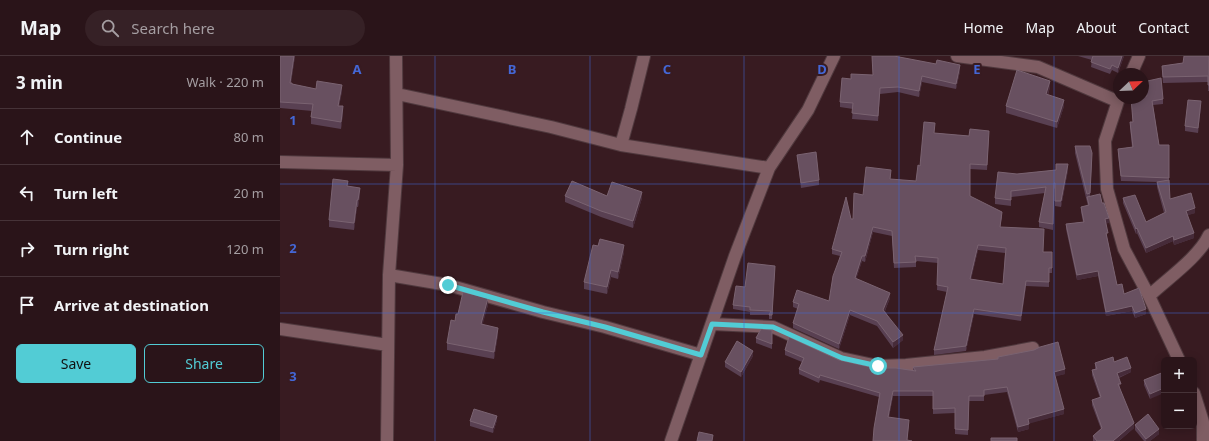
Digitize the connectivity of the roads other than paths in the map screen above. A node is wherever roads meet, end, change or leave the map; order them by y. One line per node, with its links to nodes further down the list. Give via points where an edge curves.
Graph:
1 (396, 56): 8 (street)
2 (644, 56): 11 (street)
3 (834, 56): 14 (street, via 808,110)
4 (957, 56): 6 (street)
5 (1139, 56): 7 (street)
6 (1040, 62): 9 (street)
7 (1134, 68)
8 (397, 94): 11 (street, via 552,127); 13 (street)
9 (1113, 97)
10 (1116, 104): 17 (street, via 1105,141 1107,189 1124,249)
11 (621, 145): 14 (street)
12 (280, 162): 13 (street)
13 (397, 165): 16 (street)
14 (769, 168): 18 (street)
15 (1209, 235): 17 (street, via 1205,244)
16 (389, 276): 20 (street); 22 (street, via 448,285)
17 (1149, 296): 23 (street)
18 (712, 324): 21 (street, via 773,327 842,358 878,366 906,366 977,358); 22 (street)
19 (280, 329): 20 (street)
20 (388, 345): 26 (street)
21 (1033, 348)
22 (701, 355): 27 (street)
23 (1178, 357)
24 (1197, 400): 25 (street)
25 (1206, 420): 28 (street)
26 (387, 441)
27 (671, 441)
28 (1203, 441)

